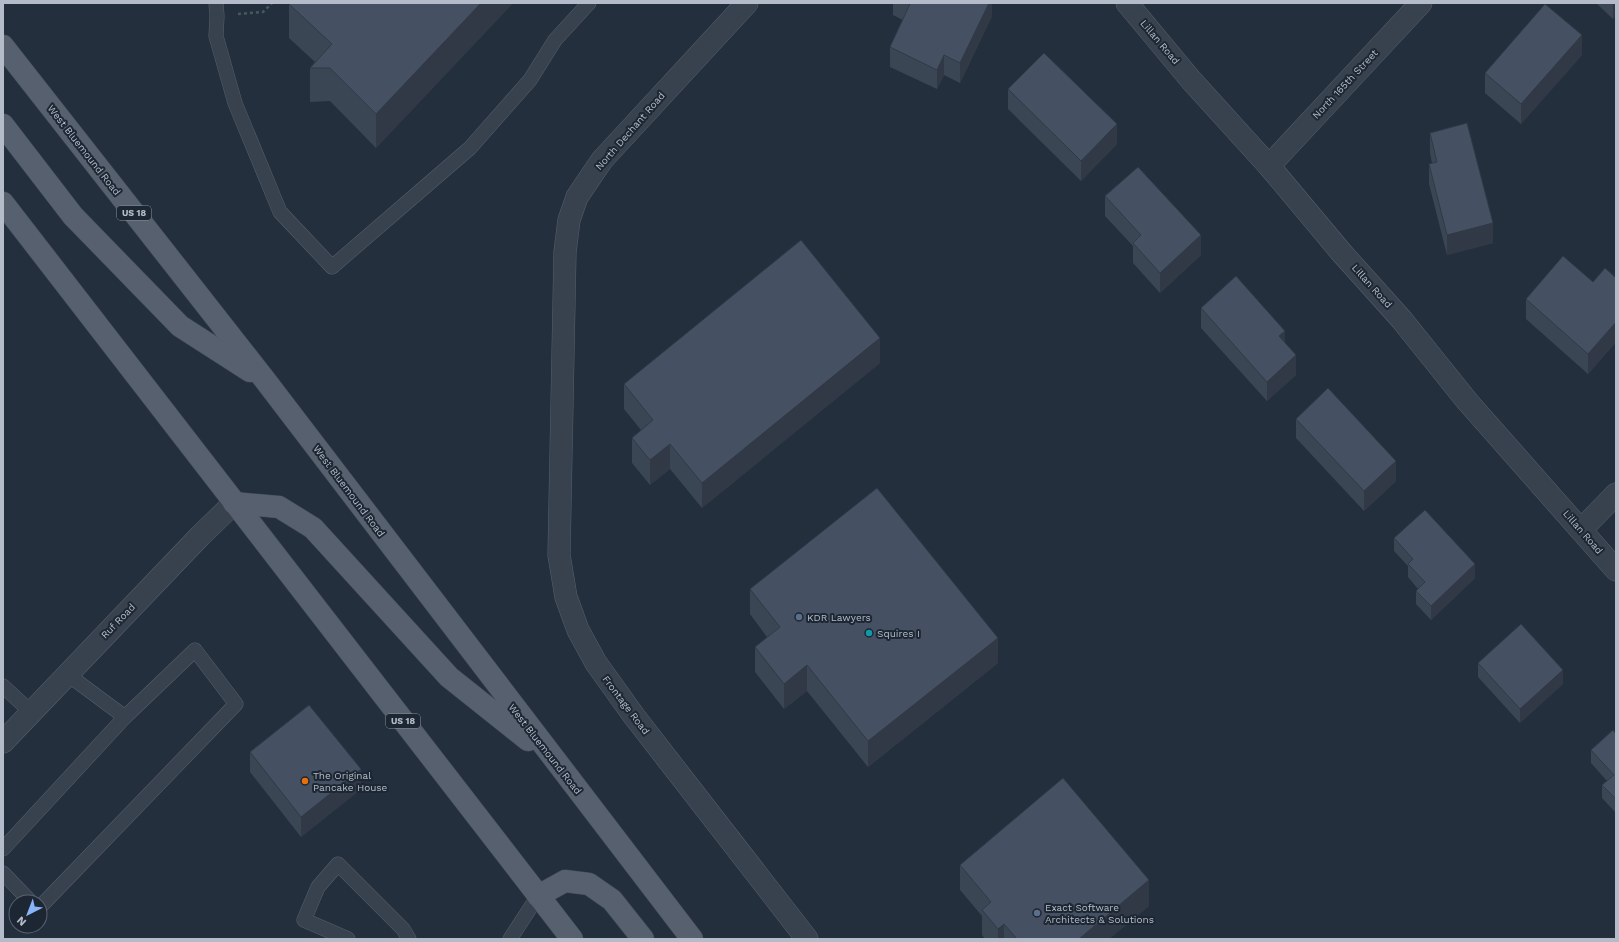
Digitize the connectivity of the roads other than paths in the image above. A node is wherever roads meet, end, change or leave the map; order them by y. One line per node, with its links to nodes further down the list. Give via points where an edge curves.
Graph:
1 (588, 3): 5 (lane, via 555,40 530,80 470,148 332,267 280,212 235,103 216,36)
2 (747, 3): 11 (street, North Dechant Road, via 602,160 577,197 569,220 565,252)
3 (1127, 3): 8 (street, Lillan Road, via 1191,80)
4 (1421, 3): 8 (street, North 165th Street)
5 (216, 10)
6 (3, 46): 10 (main road, West Bluemound Road / US 18)
7 (3, 125): 10 (main road, via 73,216 180,326)
8 (1269, 166): 14 (street, Lillan Road, via 1402,320 1467,401)
9 (3, 203): 13 (main road, US 18)
10 (264, 380): 21 (main road, West Bluemound Road / US 18)
11 (562, 427): 33 (street, Frontage Road, via 559,555 566,598 578,630 596,663 634,716)
12 (1616, 494): 14 (street)
13 (234, 503): 16 (street, Ruf Road); 21 (main road, via 279,507 313,528 449,677); 25 (main road, US 18)
14 (1581, 530): 15 (street, Lillan Road)
15 (1616, 570)
16 (67, 674): 18 (street, Ruf Road); 19 (lane)
17 (3, 686): 18 (lane)
18 (31, 712): 20 (street, Ruf Road)
19 (125, 717): 22 (lane); 26 (lane, via 196,650 236,704)
20 (3, 742)
21 (556, 762): 32 (main road, West Bluemound Road / US 18)
22 (3, 849)
23 (3, 873): 24 (lane)
24 (23, 894)
25 (538, 896): 29 (lane); 30 (main road, US 18); 31 (main road, via 565,881 589,884 612,900)
26 (48, 899)
27 (348, 939): 28 (lane, via 304,920 318,887 338,864 403,929)
28 (409, 939)
29 (510, 939)
30 (572, 939)
31 (643, 939)
32 (692, 939)
33 (807, 939)

